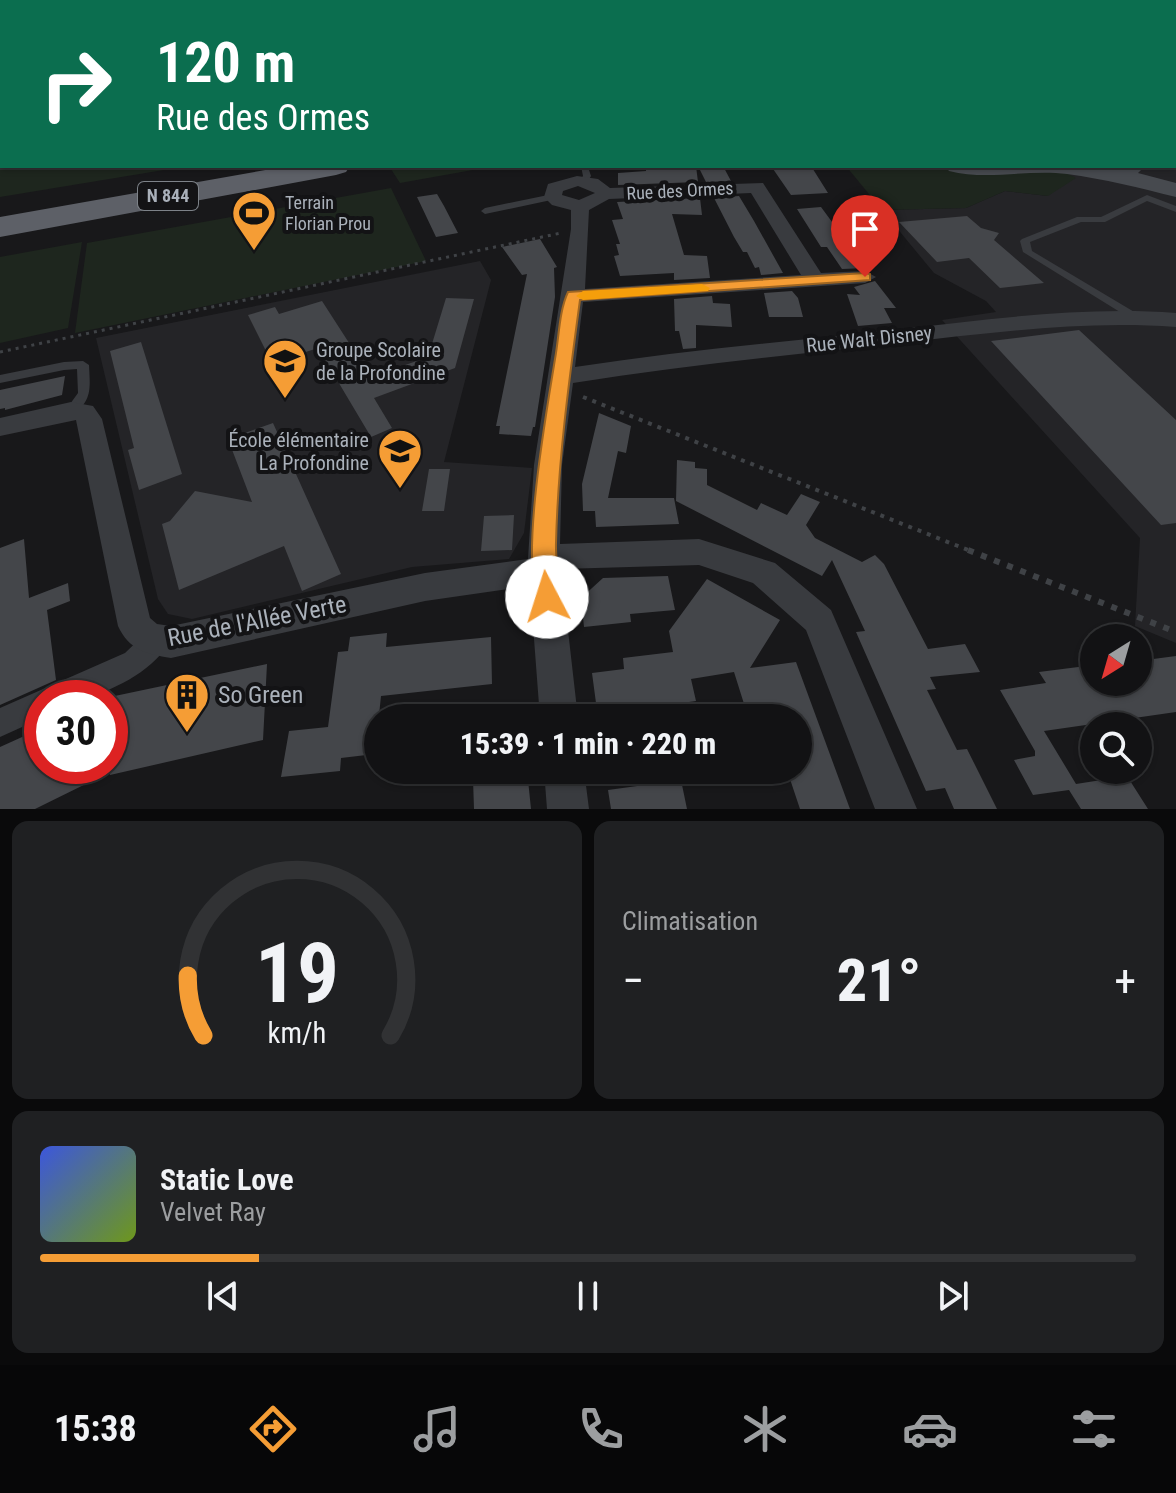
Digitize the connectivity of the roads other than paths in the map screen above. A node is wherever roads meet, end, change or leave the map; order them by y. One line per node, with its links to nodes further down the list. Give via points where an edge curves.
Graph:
1 (254, 168): 16 (highway, N 844)
2 (325, 168): 17 (highway, N 844)
3 (602, 168): 9 (lane, via 584,168)
4 (983, 168): 5 (main road)
5 (1032, 168)
6 (1086, 168): 8 (main road)
7 (1142, 168): 10 (main road)
8 (1122, 170): 10 (main road)
9 (583, 182): 11 (street); 12 (street, via 564,183 554,188)
10 (1171, 188)
11 (604, 194): 13 (street); 19 (street, Rue des Ormes, via 766,186)
12 (553, 197): 13 (street); 15 (lane)
13 (580, 206): 20 (street)
14 (1176, 209): 21 (lane, via 1147,198 1102,220 1080,219 1025,241 1028,252)
15 (485, 211)
16 (0, 214)
17 (0, 227)
18 (865, 277): 19 (street)
19 (815, 280): 20 (street)
20 (573, 296): 24 (street)
21 (1132, 315): 22 (street, Rue Walt Disney); 24 (street, Rue Walt Disney, via 697,358)
22 (1176, 320)
23 (0, 379): 25 (lane, via 83,365 84,394)
24 (560, 382): 27 (street, via 548,465)
25 (71, 411): 26 (street); 28 (street, Rue de l'Allée Verte, via 84,412 89,419 135,626)
26 (0, 427)
27 (544, 565): 28 (street, Rue de l'Allée Verte, via 439,582 171,642); 30 (street); 35 (street, Rue de l'Allée Verte, via 699,552 764,573 819,621)
28 (157, 640): 29 (street, via 135,662)
29 (95, 680)
30 (558, 704)
31 (24, 712): 32 (street)
32 (0, 723)
33 (565, 784): 34 (street)
34 (568, 809)
35 (896, 809)

